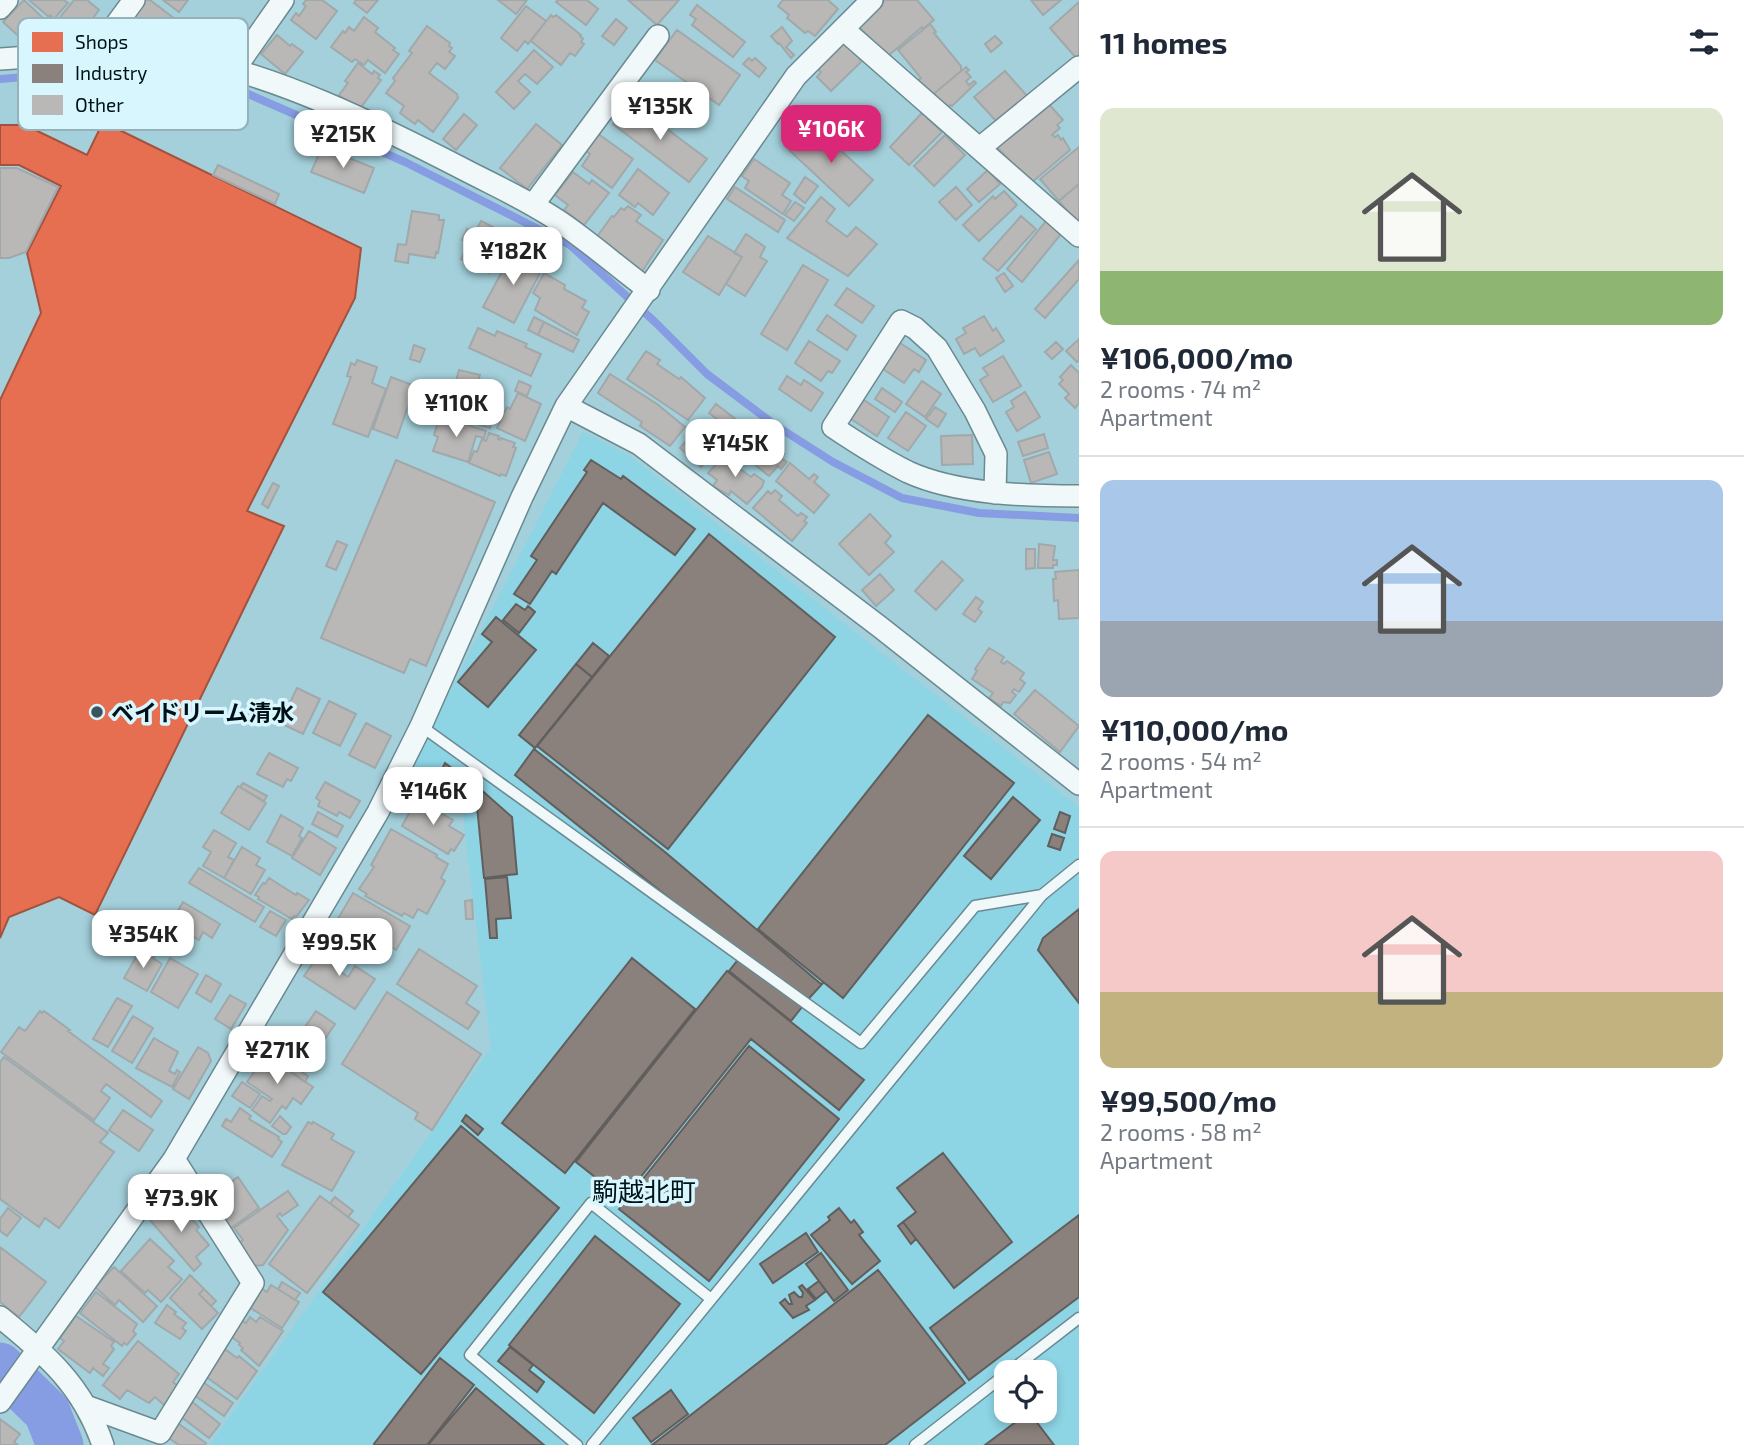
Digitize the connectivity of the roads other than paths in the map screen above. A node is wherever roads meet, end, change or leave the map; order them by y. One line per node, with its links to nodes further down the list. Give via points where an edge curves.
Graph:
1 (7, 0): 5 (street)
2 (134, 0): 6 (street)
3 (283, 0): 9 (street)
4 (872, 0): 7 (street)
5 (0, 8)
6 (121, 18)
7 (844, 29): 14 (street); 17 (street, via 796,76)
8 (658, 37): 15 (street)
9 (248, 50)
10 (18, 58): 11 (street)
11 (0, 59)
12 (1079, 66): 14 (street)
13 (248, 75): 15 (street, via 397,134)
14 (981, 147): 16 (street)
15 (533, 205): 17 (street)
16 (1079, 236)
17 (646, 294): 18 (street)
18 (566, 406): 21 (street); 22 (street, via 639,444)
19 (995, 493): 19 (street, via 996,454 975,411 936,348 901,321 833,427 909,472); 20 (street)
20 (1079, 496)
21 (421, 726): 24 (lane, via 861,1042 975,906); 25 (street, via 378,812)
22 (1079, 784)
23 (1079, 865): 24 (lane)
24 (1042, 895): 26 (lane)
25 (174, 1159): 29 (street); 33 (street, via 253,1283 160,1433)
26 (711, 1299): 35 (lane, via 591,1203 470,1355); 36 (lane)
27 (0, 1317): 29 (street)
28 (1079, 1318): 30 (lane)
29 (35, 1353): 32 (street); 33 (street, via 75,1387)
30 (1025, 1360)
31 (994, 1384): 37 (lane)
32 (0, 1402)
33 (86, 1406): 34 (street)
34 (103, 1445)
35 (577, 1445)
36 (592, 1445)
37 (915, 1445)

